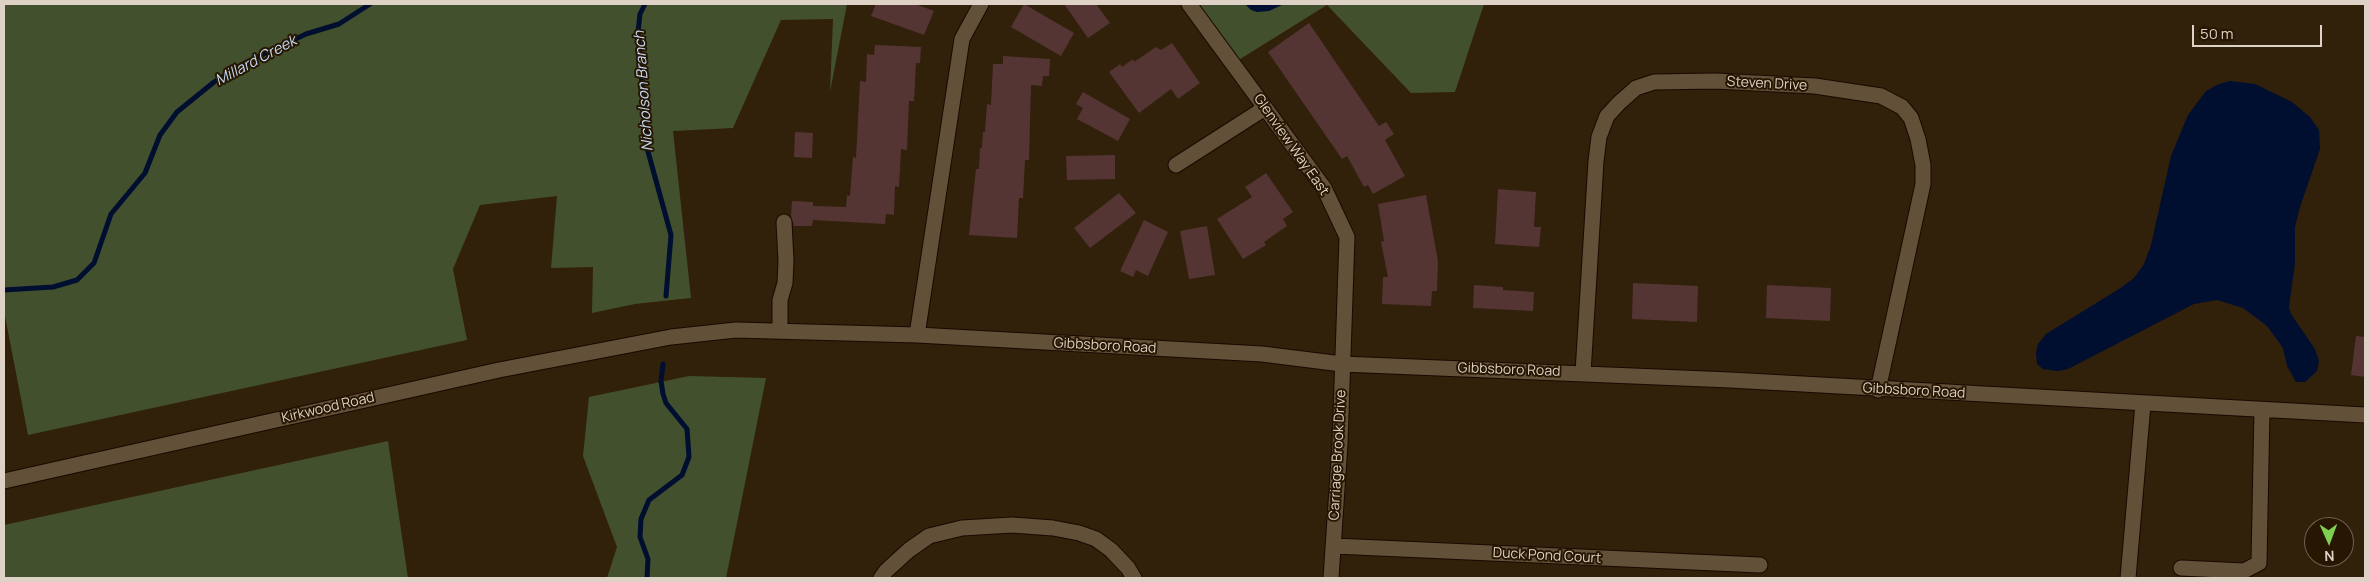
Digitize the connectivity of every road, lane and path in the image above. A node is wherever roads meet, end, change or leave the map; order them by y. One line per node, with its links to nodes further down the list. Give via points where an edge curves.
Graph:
1 (981, 4): 7 (street, via 962,39)
2 (1189, 4): 3 (street, Glenview Way East)
3 (1265, 108): 4 (street); 9 (street, Glenview Way East, via 1324,188 1347,237)
4 (1176, 165)
5 (784, 222): 6 (street, via 786,262 780,300)
6 (780, 331): 7 (street, Gibbsboro Road); 8 (street, Gibbsboro Road, via 736,330)
7 (917, 334): 9 (street, Gibbsboro Road, via 1262,354)
8 (654, 340): 15 (street, Kirkwood Road, via 499,370)
9 (1342, 364): 10 (street, Gibbsboro Road); 16 (street, Carriage Brook Drive)
10 (1583, 373): 11 (street, Gibbsboro Road); 11 (street, Steven Drive, via 1596,161 1599,137 1607,116 1636,88 1654,82 1715,81 1814,86 1881,96 1902,107 1911,118 1918,139 1923,184)
11 (1878, 390): 12 (street, Gibbsboro Road)
12 (2143, 404): 13 (street, Gibbsboro Road); 22 (street)
13 (2262, 410): 14 (street, Gibbsboro Road); 18 (street, via 2259,563 2244,571)
14 (2365, 415)
15 (4, 481)
16 (1334, 546): 17 (street, Duck Pond Court); 21 (street, Carriage Brook Drive)
17 (1760, 565)
18 (2181, 568)
19 (881, 578): 20 (street, via 897,560 929,536 962,528 1012,525 1079,532 1096,539 1111,550)
20 (1134, 578)
21 (1330, 578)
22 (2128, 578)

